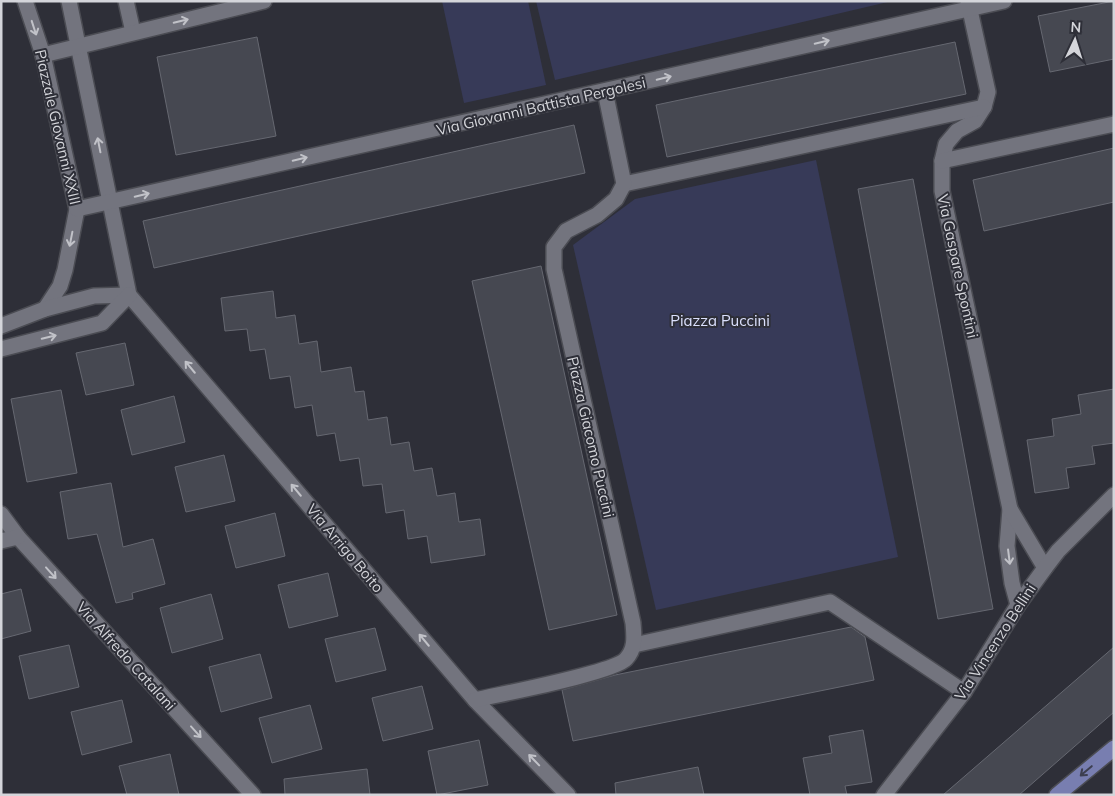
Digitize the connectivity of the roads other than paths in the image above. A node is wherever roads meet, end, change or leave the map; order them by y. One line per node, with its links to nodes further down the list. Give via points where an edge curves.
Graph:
1 (25, 1): 9 (street, Piazzale Giovanni XXIII, one-way to 9)
2 (69, 1): 8 (street)
3 (126, 1): 7 (street)
4 (264, 1): 7 (street, one-way to 4)
5 (1004, 1): 6 (street, Via Giovanni Battista Pergolesi)
6 (969, 5): 10 (street, Via Giovanni Battista Pergolesi, one-way to 6); 11 (street, via 988,92)
7 (133, 32): 8 (street)
8 (78, 46): 9 (street); 15 (street, one-way to 8)
9 (43, 54): 16 (street, Piazzale Giovanni XXIII)
10 (605, 91): 14 (street); 15 (street, Via Giovanni Battista Pergolesi, one-way to 10)
11 (984, 108): 13 (street, Via Gaspare Spontini, via 975,121 957,131 946,144); 14 (street)
12 (1114, 124): 13 (street)
13 (942, 161): 22 (street, Via Gaspare Spontini, via 942,191)
14 (624, 184): 28 (street, Piazza Giacomo Puccini, via 616,199 597,215 566,230 554,247 554,269 633,623)
15 (110, 202): 16 (street, Via Giovanni Battista Pergolesi); 17 (street)
16 (77, 209): 18 (street, Piazzale Giovanni XXIII, one-way to 18, via 60,286)
17 (130, 295): 18 (street, via 94,296); 20 (street, one-way to 17, via 102,323); 30 (street, Via Arrigo Boito, one-way to 17)
18 (45, 309): 19 (street)
19 (1, 326)
20 (1, 349)
21 (1114, 495): 26 (street, Via Vincenzo Bellini)
22 (1010, 509): 26 (street, Via Gaspare Spontini); 27 (street, Via Gaspare Spontini, one-way to 27, via 1007,546)
23 (1, 514): 24 (street, Via Alfredo Catalani)
24 (18, 537): 25 (street); 32 (street, Via Alfredo Catalani, one-way to 32)
25 (1, 541)
26 (1044, 568): 27 (street, Via Vincenzo Bellini)
27 (1018, 605): 29 (street, Via Vincenzo Bellini)
28 (634, 645): 29 (street, via 830,602); 30 (street, via 625,660 603,670)
29 (964, 692): 34 (street, Via Vincenzo Bellini)
30 (475, 700): 33 (street, Via Arrigo Boito, one-way to 30)
31 (1114, 748): 35 (main road, one-way to 35)
32 (253, 795)
33 (568, 795)
34 (884, 795)
35 (1057, 795)

